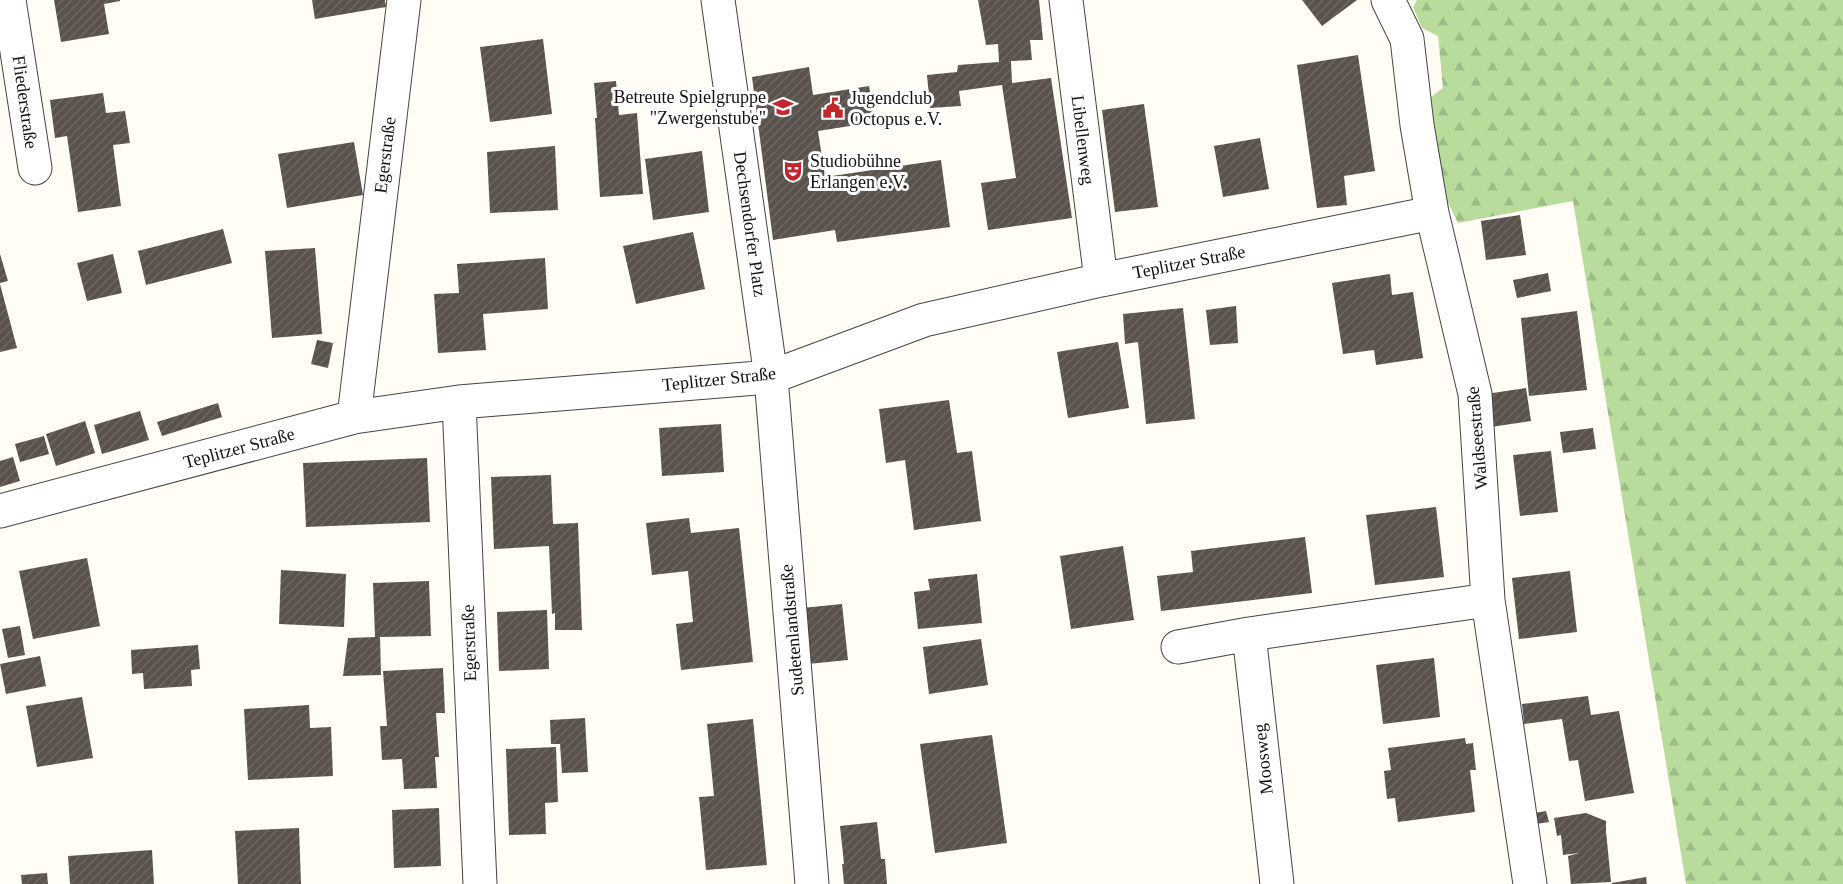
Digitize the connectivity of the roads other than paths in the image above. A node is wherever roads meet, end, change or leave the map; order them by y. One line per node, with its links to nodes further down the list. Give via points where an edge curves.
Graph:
1 (9, 0): 6 (street, Fliederstraße)
2 (404, 0): 11 (street, Egerstraße)
3 (718, 0): 9 (street, Dechsendorfer Platz)
4 (1066, 0): 8 (street, Libellenweg)
5 (1388, 0): 7 (street, Waldseestraße, via 1407,39)
6 (35, 168)
7 (1432, 213): 8 (street, Teplitzer Straße); 13 (street, Waldseestraße, via 1475,394)
8 (1101, 280): 9 (street, Teplitzer Straße, via 924,320)
9 (771, 376): 10 (street, Teplitzer Straße); 17 (street, Sudetenlandstraße)
10 (459, 402): 11 (street, Teplitzer Straße); 16 (street, Egerstraße)
11 (354, 417): 12 (street, Teplitzer Straße)
12 (0, 511)
13 (1488, 600): 14 (street); 19 (street, Waldseestraße)
14 (1249, 634): 15 (street); 18 (street, Moosweg)
15 (1178, 647)
16 (480, 884)
17 (812, 884)
18 (1277, 884)
19 (1530, 884)

